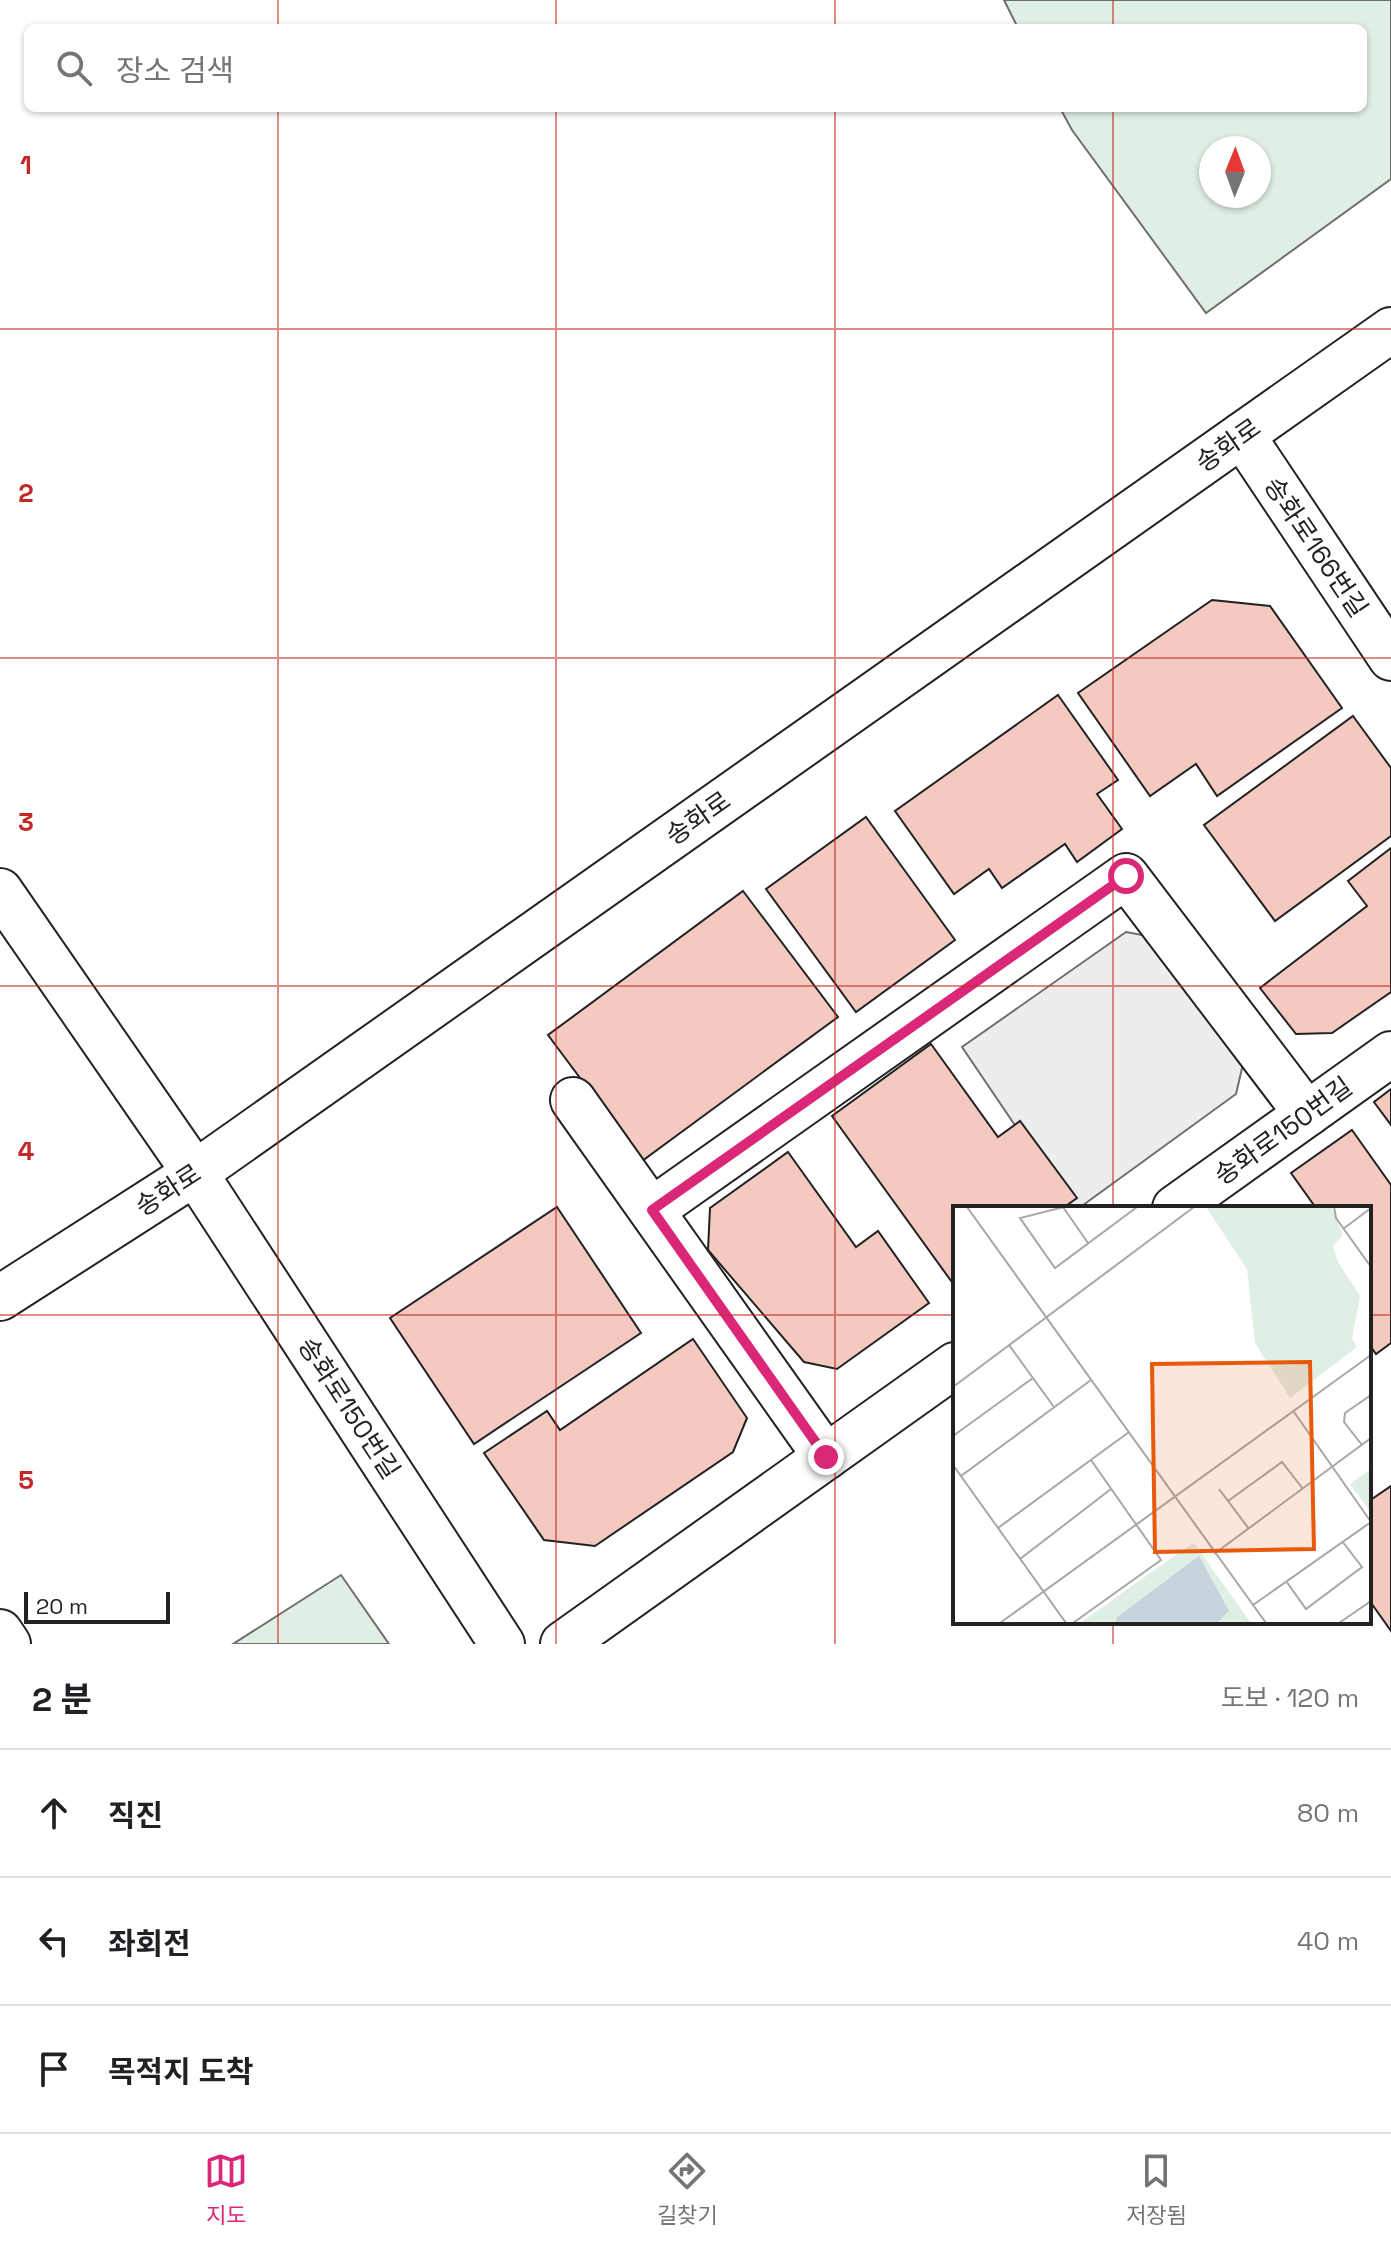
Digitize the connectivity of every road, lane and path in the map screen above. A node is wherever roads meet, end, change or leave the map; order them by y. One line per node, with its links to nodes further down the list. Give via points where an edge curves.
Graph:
1 (1391, 330): 2 (street, 송화로)
2 (1242, 435): 3 (street, 송화로166번길); 8 (street, 송화로)
3 (1391, 658)
4 (0, 891): 8 (street, 송화로150번길)
5 (1391, 1054): 7 (street, 송화로150번길)
6 (573, 1100): 10 (street)
7 (1307, 1114): 9 (street, 송화로150번길); 10 (street, via 1126,876)
8 (195, 1173): 11 (street, 송화로); 16 (street, 송화로150번길)
9 (1178, 1206)
10 (652, 1210): 13 (street)
11 (0, 1298)
12 (953, 1366): 13 (street)
13 (826, 1457): 17 (street)
14 (0, 1632): 15 (street)
15 (8, 1644)
16 (502, 1644)
17 (563, 1644)

